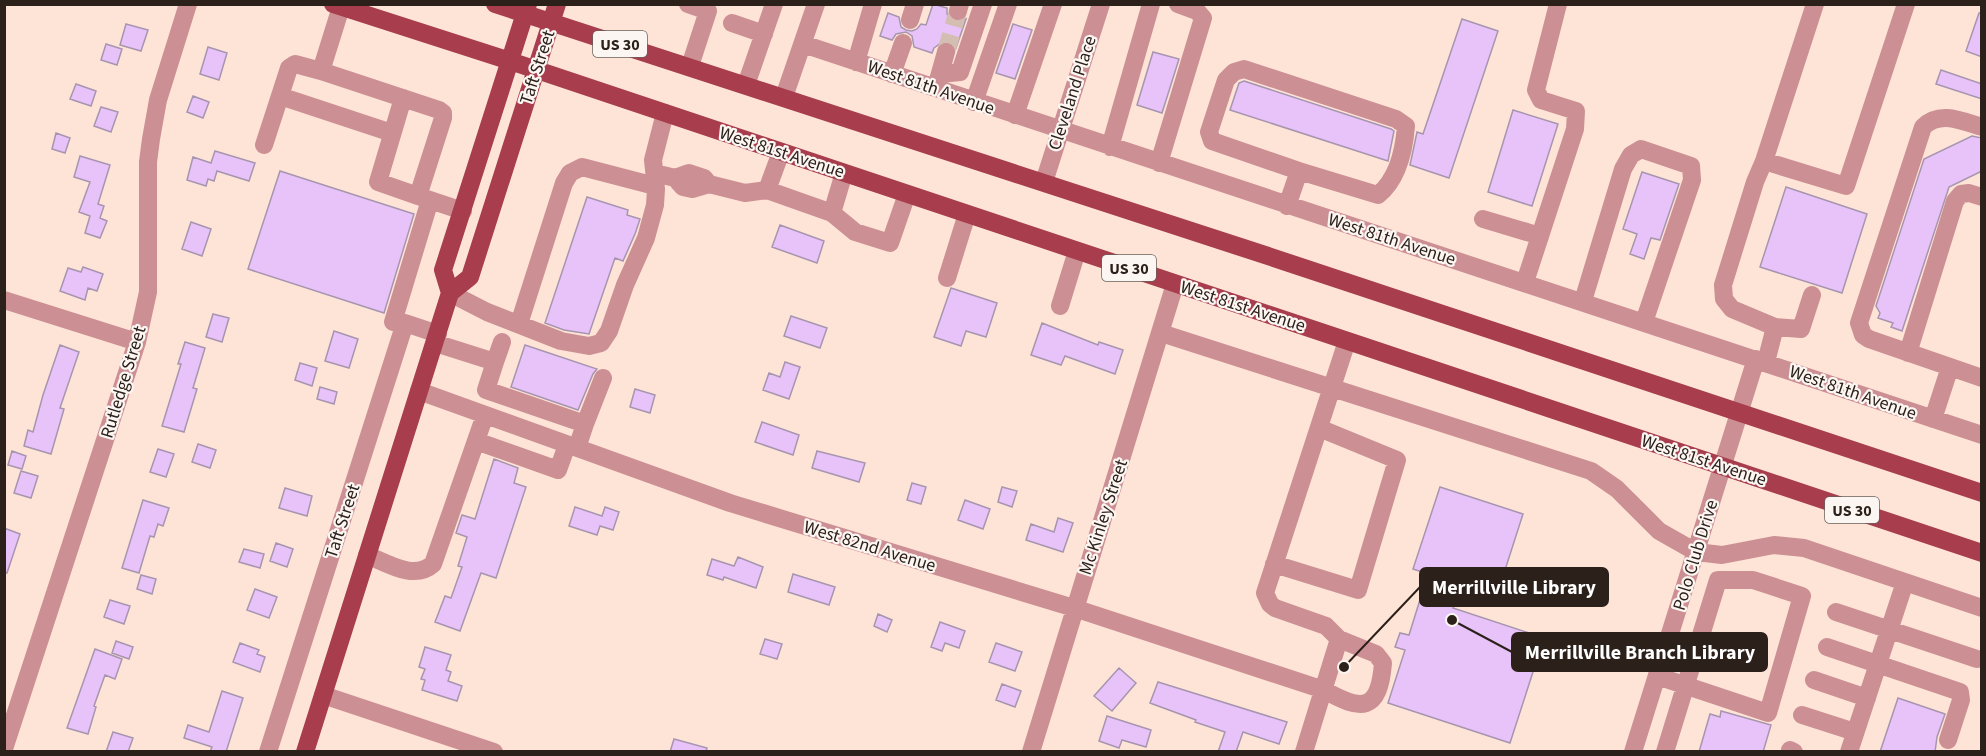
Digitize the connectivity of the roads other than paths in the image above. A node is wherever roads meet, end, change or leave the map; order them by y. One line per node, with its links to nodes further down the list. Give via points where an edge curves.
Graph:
1 (188, 4): 76 (street, Rutledge Street, via 158,100 151,139 148,292)
2 (495, 4): 17 (main road, US 30)
3 (688, 4): 26 (street, via 708,11)
4 (774, 4): 20 (street)
5 (816, 4): 22 (street)
6 (873, 4): 25 (street)
7 (983, 4): 30 (street, via 960,72)
8 (1008, 4): 35 (street)
9 (1053, 4): 37 (street)
10 (1101, 4): 39 (street, Cleveland Place)
11 (1151, 4): 42 (street)
12 (1178, 4): 45 (street, via 1197,11 1203,18)
13 (1558, 4): 59 (street, via 1536,90 1540,100 1576,111 1575,129)
14 (1815, 4): 44 (street)
15 (1906, 4): 44 (street, via 1846,186)
16 (337, 6): 24 (main road, West 81st Avenue / US 30); 28 (street)
17 (527, 9): 18 (main road, US 30); 24 (main road, Taft Street)
18 (554, 13): 26 (main road, US 30); 27 (main road, Taft Street)
19 (732, 23): 20 (street)
20 (764, 34): 31 (street)
21 (903, 43): 29 (street)
22 (802, 44): 25 (street, West 81th Avenue); 33 (street)
23 (946, 52): 30 (street)
24 (510, 61): 27 (main road, West 81st Avenue / US 30); 55 (main road, Taft Street)
25 (855, 62): 29 (street, West 81th Avenue)
26 (690, 66): 31 (main road, US 30)
27 (536, 70): 36 (main road, West 81st Avenue / US 30); 64 (main road, Taft Street, via 470,278)
28 (321, 71): 32 (street, via 291,65); 34 (street)
29 (892, 74): 30 (street, West 81th Avenue)
30 (938, 82): 35 (street, West 81th Avenue)
31 (746, 85): 33 (main road, US 30)
32 (280, 96): 40 (street); 41 (street)
33 (784, 97): 49 (main road, US 30)
34 (403, 98): 40 (street); 52 (street, via 443,113)
35 (974, 102): 37 (street, West 81th Avenue)
36 (665, 113): 43 (main road, West 81st Avenue / US 30); 48 (street, via 653,160)
37 (1015, 115): 39 (street, West 81th Avenue)
38 (1982, 127): 78 (street, via 1941,117 1923,127 1859,323 1869,339)
39 (1060, 130): 42 (street, West 81th Avenue); 49 (street, Cleveland Place)
40 (392, 133): 52 (street, via 378,182)
41 (264, 145)
42 (1110, 147): 45 (street, West 81th Avenue)
43 (781, 152): 47 (main road, West 81st Avenue / US 30); 50 (street)
44 (1764, 160): 72 (street, via 1723,285 1724,300 1732,309)
45 (1159, 163): 54 (street, West 81th Avenue)
46 (1299, 171): 46 (street, via 1378,195 1390,184 1403,150 1406,126 1396,119 1244,69 1234,72 1226,80 1212,122 1212,141); 54 (street)
47 (844, 173): 51 (main road, West 81st Avenue / US 30); 56 (street)
48 (654, 179): 50 (street, via 689,173 710,184 745,193); 71 (street, via 582,168 570,173); 71 (street, via 655,206 646,238 601,343 589,346 561,340)
49 (1044, 182): 86 (main road, US 30)
50 (767, 190): 56 (street)
51 (907, 194): 56 (street, via 890,243 855,232); 57 (main road, West 81st Avenue / US 30)
52 (424, 198): 55 (street); 70 (street, via 393,322)
53 (1982, 198): 78 (street, via 1969,193 1961,194 1955,201)
54 (1287, 206): 62 (street, West 81th Avenue)
55 (463, 211): 64 (main road, Taft Street, via 443,270)
56 (832, 213)
57 (967, 214): 60 (main road, West 81st Avenue / US 30); 61 (street)
58 (1483, 219): 59 (street)
59 (1540, 236): 62 (street)
60 (1077, 251): 63 (main road, West 81st Avenue / US 30); 68 (street)
61 (948, 278)
62 (1525, 282): 67 (street, West 81th Avenue)
63 (1175, 284): 73 (street, Mc Kinley Street); 75 (main road, West 81st Avenue / US 30)
64 (450, 293): 71 (street); 74 (main road, Taft Street)
65 (1812, 295): 72 (street, via 1801,329)
66 (4, 300): 76 (street)
67 (1583, 301): 69 (street, West 81th Avenue); 69 (street, via 1623,169 1631,155 1641,149 1651,152 1691,166 1692,180)
68 (1060, 306)
69 (1644, 322): 79 (street, West 81th Avenue)
70 (405, 323): 74 (street); 120 (street, Taft Street)
71 (521, 325)
72 (1775, 327): 79 (street, Polo Club Drive)
73 (1161, 333): 84 (street); 101 (street, Mc Kinley Street)
74 (436, 338): 80 (street); 85 (main road, Taft Street)
75 (1347, 341): 84 (street); 94 (main road, West 81st Avenue / US 30)
76 (136, 342): 118 (street, Rutledge Street)
77 (502, 342): 80 (street)
78 (1908, 353): 81 (street)
79 (1761, 361): 86 (street, Polo Club Drive); 88 (street, West 81th Avenue)
80 (495, 362): 89 (street, via 486,390)
81 (1950, 367): 83 (street); 88 (street)
82 (603, 378): 89 (street)
83 (1982, 378)
84 (1333, 387): 90 (street); 96 (street, via 1591,471 1617,489 1659,531)
85 (419, 392): 87 (street, West 82nd Avenue); 98 (main road, Taft Street)
86 (1739, 412): 94 (street, Polo Club Drive); 95 (main road, US 30)
87 (485, 415): 92 (street); 93 (street, West 82nd Avenue)
88 (1933, 418): 91 (street, West 81th Avenue)
89 (585, 424): 93 (street)
90 (1319, 428): 99 (street); 99 (street, via 1397,460 1358,590)
91 (1982, 435)
92 (476, 441): 93 (street, via 558,470); 98 (street, via 433,564 415,572)
93 (572, 446): 101 (street, West 82nd Avenue, via 730,503)
94 (1722, 467): 96 (street, Polo Club Drive); 97 (main road, West 81st Avenue / US 30)
95 (1982, 493)
96 (1696, 552): 100 (street, via 1722,555 1774,545 1804,549); 109 (street, Polo Club Drive)
97 (1982, 553)
98 (368, 555): 113 (main road, Taft Street)
99 (1274, 564): 105 (street, via 1265,593 1270,604 1326,626)
100 (1905, 582): 102 (street); 104 (street)
101 (1074, 608): 112 (street, West 82nd Avenue); 123 (street, Mc Kinley Street)
102 (1982, 608)
103 (1836, 612): 104 (street)
104 (1889, 629): 107 (street); 108 (street)
105 (1339, 639): 112 (street); 112 (street, via 1376,654 1383,663 1382,676 1374,698 1362,705 1347,703)
106 (1827, 646): 108 (street)
107 (1977, 659)
108 (1878, 664): 114 (street); 117 (street, via 1960,692)
109 (1657, 676): 111 (street); 119 (street, Polo Club Drive)
110 (1814, 680): 114 (street)
111 (1686, 686): 111 (street, via 1768,713 1802,596 1753,580 1718,580); 125 (street)
112 (1324, 690): 124 (street)
113 (323, 695): 121 (main road, Taft Street); 122 (street)
114 (1867, 698): 116 (street)
115 (1802, 715): 116 (street)
116 (1856, 732): 126 (street)
117 (1948, 740)
118 (4, 749)
119 (1637, 750)
120 (268, 752)
121 (305, 752)
122 (494, 752)
123 (1031, 752)
124 (1304, 752)
125 (1665, 752)
126 (1849, 752)

